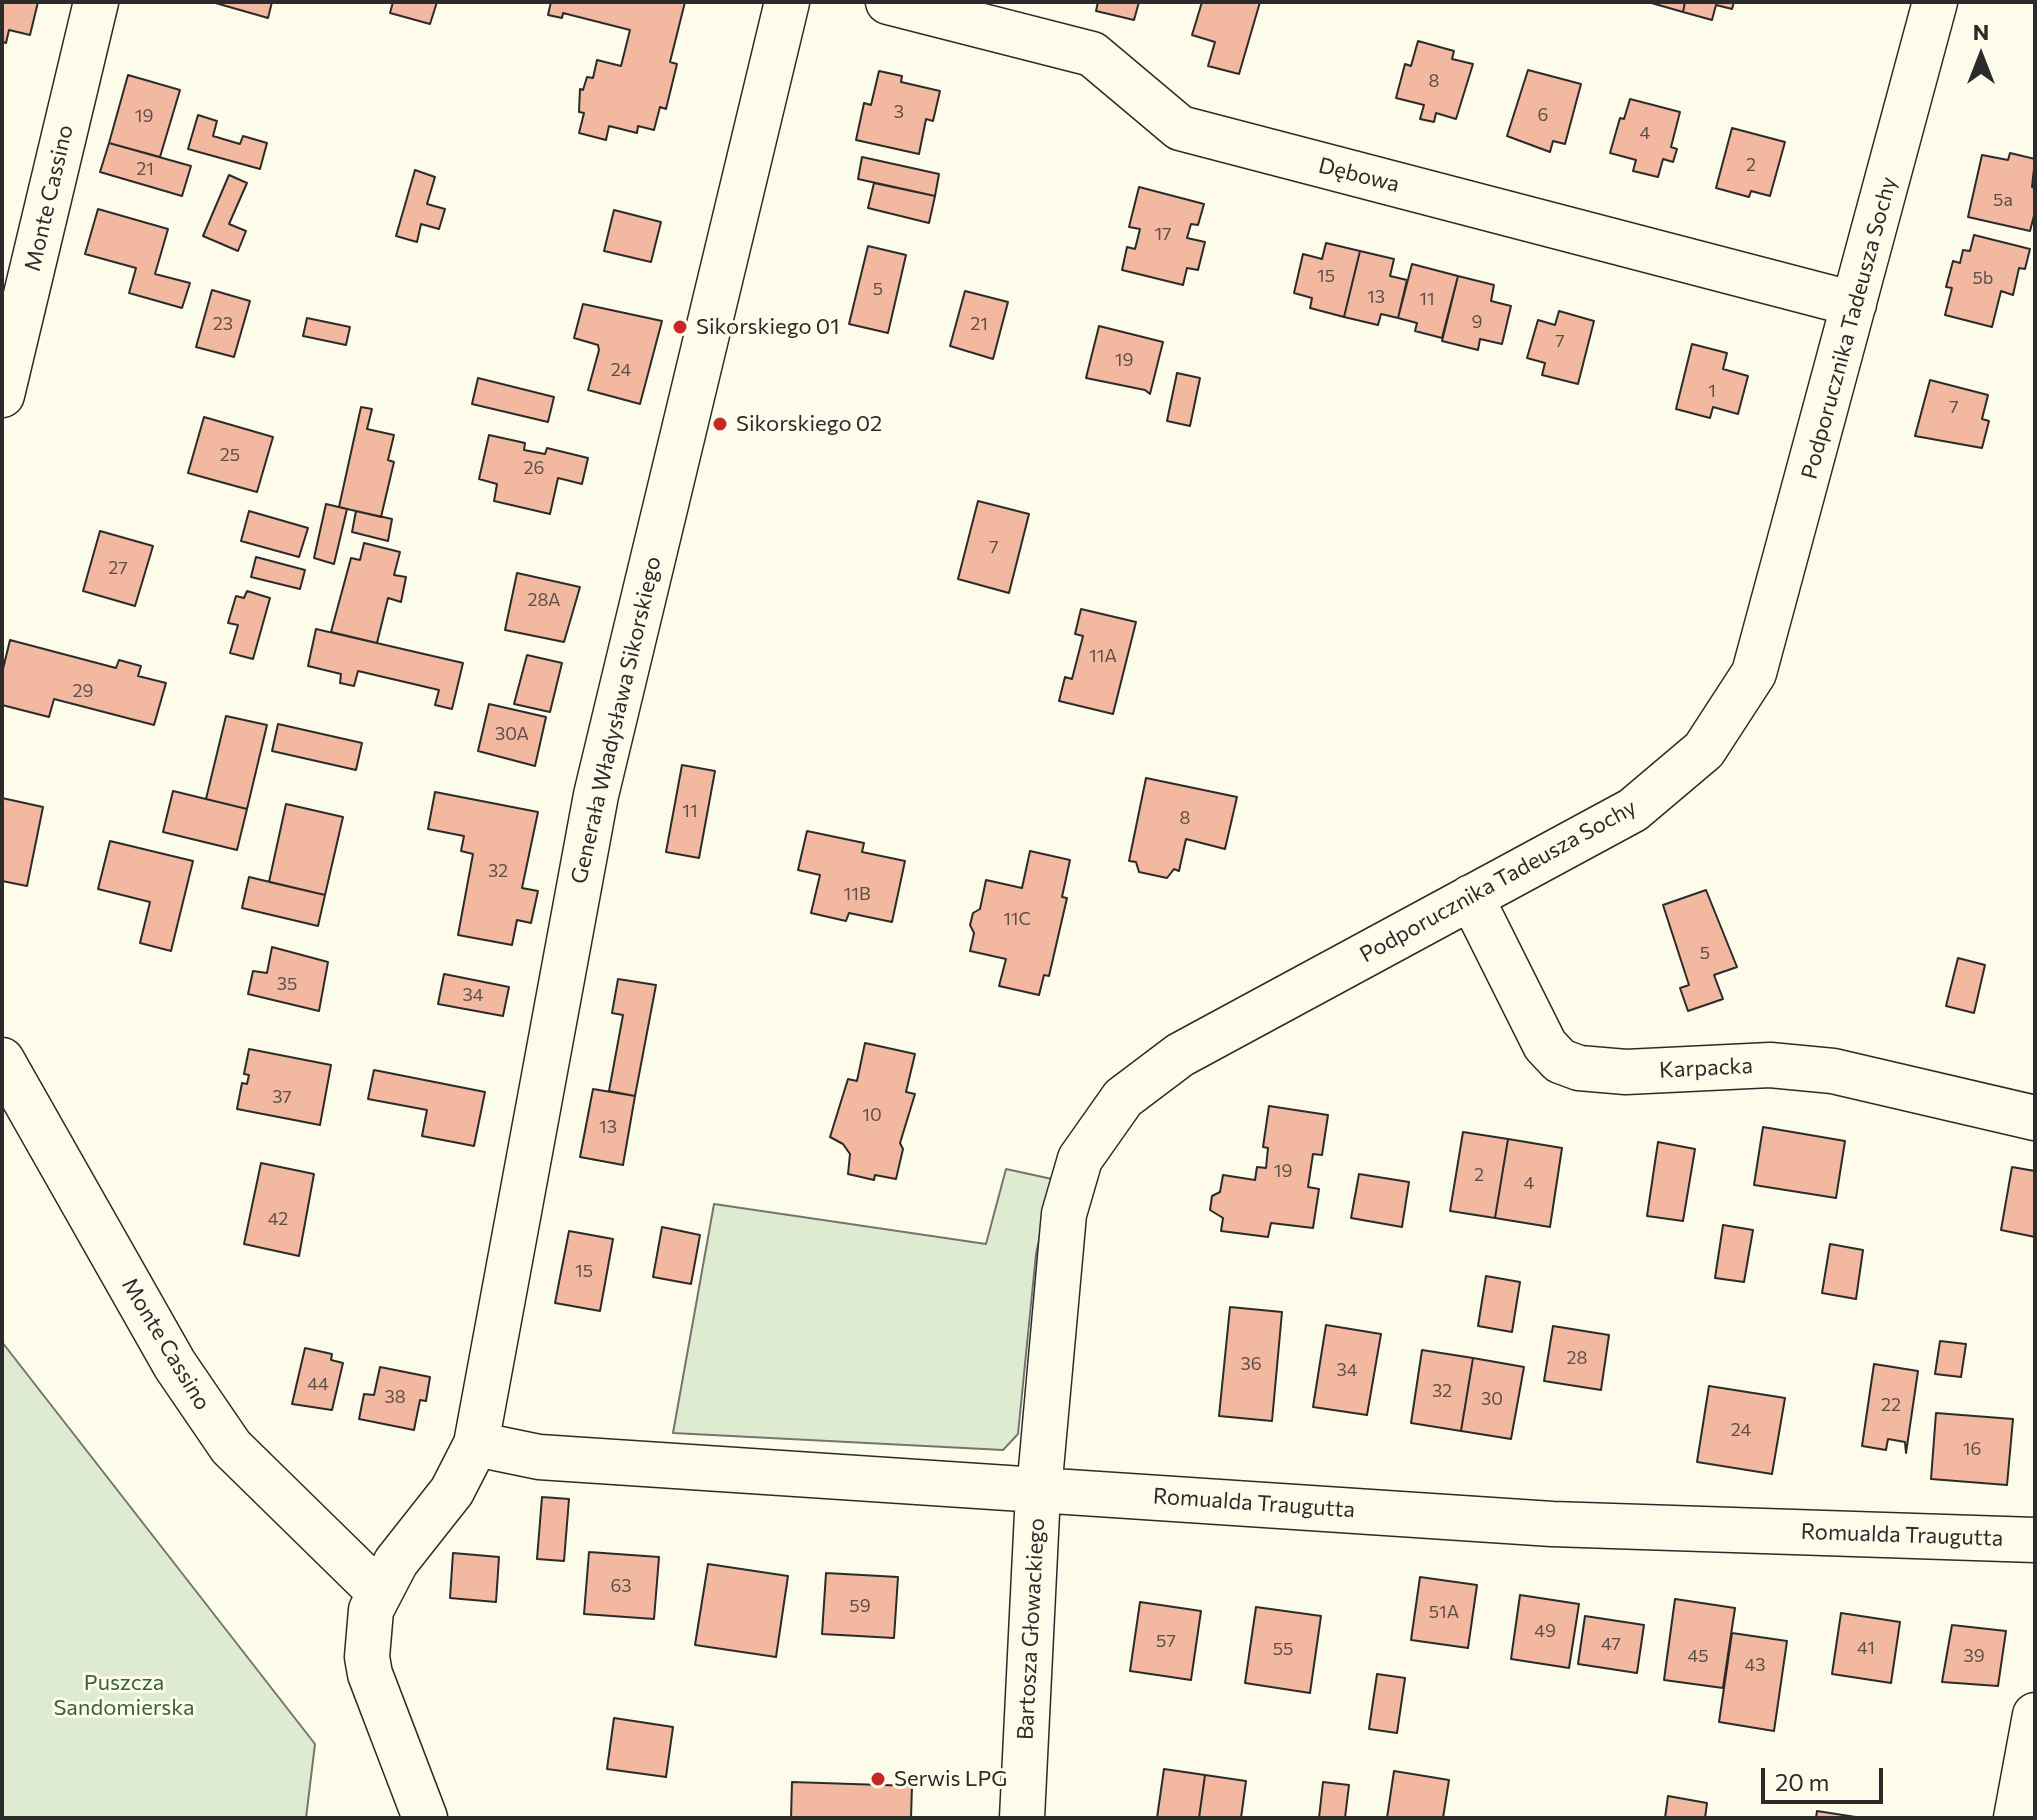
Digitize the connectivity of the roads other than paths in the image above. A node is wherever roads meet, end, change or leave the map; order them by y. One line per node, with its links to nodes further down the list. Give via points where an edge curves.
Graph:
1 (96, 2): 6 (street, Monte Cassino)
2 (787, 2): 10 (street, Generała Władysława Sikorskiego, via 596,795)
3 (888, 2): 5 (street, Dębowa, via 1092,54 1180,128)
4 (1935, 2): 5 (street, Podporucznika Tadeusza Sochy)
5 (1854, 304): 7 (street, Podporucznika Tadeusza Sochy, via 1754,673 1704,750 1633,810)
6 (5, 367)
7 (1471, 897): 9 (street, Karpacka, via 1545,1045 1560,1061 1626,1072 1770,1065 1833,1071); 11 (street, Podporucznika Tadeusza Sochy, via 1180,1055 1123,1098 1080,1159 1064,1214)
8 (2, 1060): 13 (street, Monte Cassino, via 175,1365 231,1447)
9 (2035, 1118)
10 (476, 1444): 11 (street, Romualda Traugutta, via 539,1457); 13 (street, Generała Władysława Sikorskiego, via 452,1491)
11 (1039, 1488): 12 (street, Romualda Traugutta, via 1552,1524); 16 (street, Bartosza Głowackiego)
12 (2035, 1540)
13 (378, 1591): 15 (street, via 370,1621 370,1674)
14 (2035, 1715): 17 (street)
15 (425, 1818)
16 (1022, 1818)
17 (2016, 1818)

